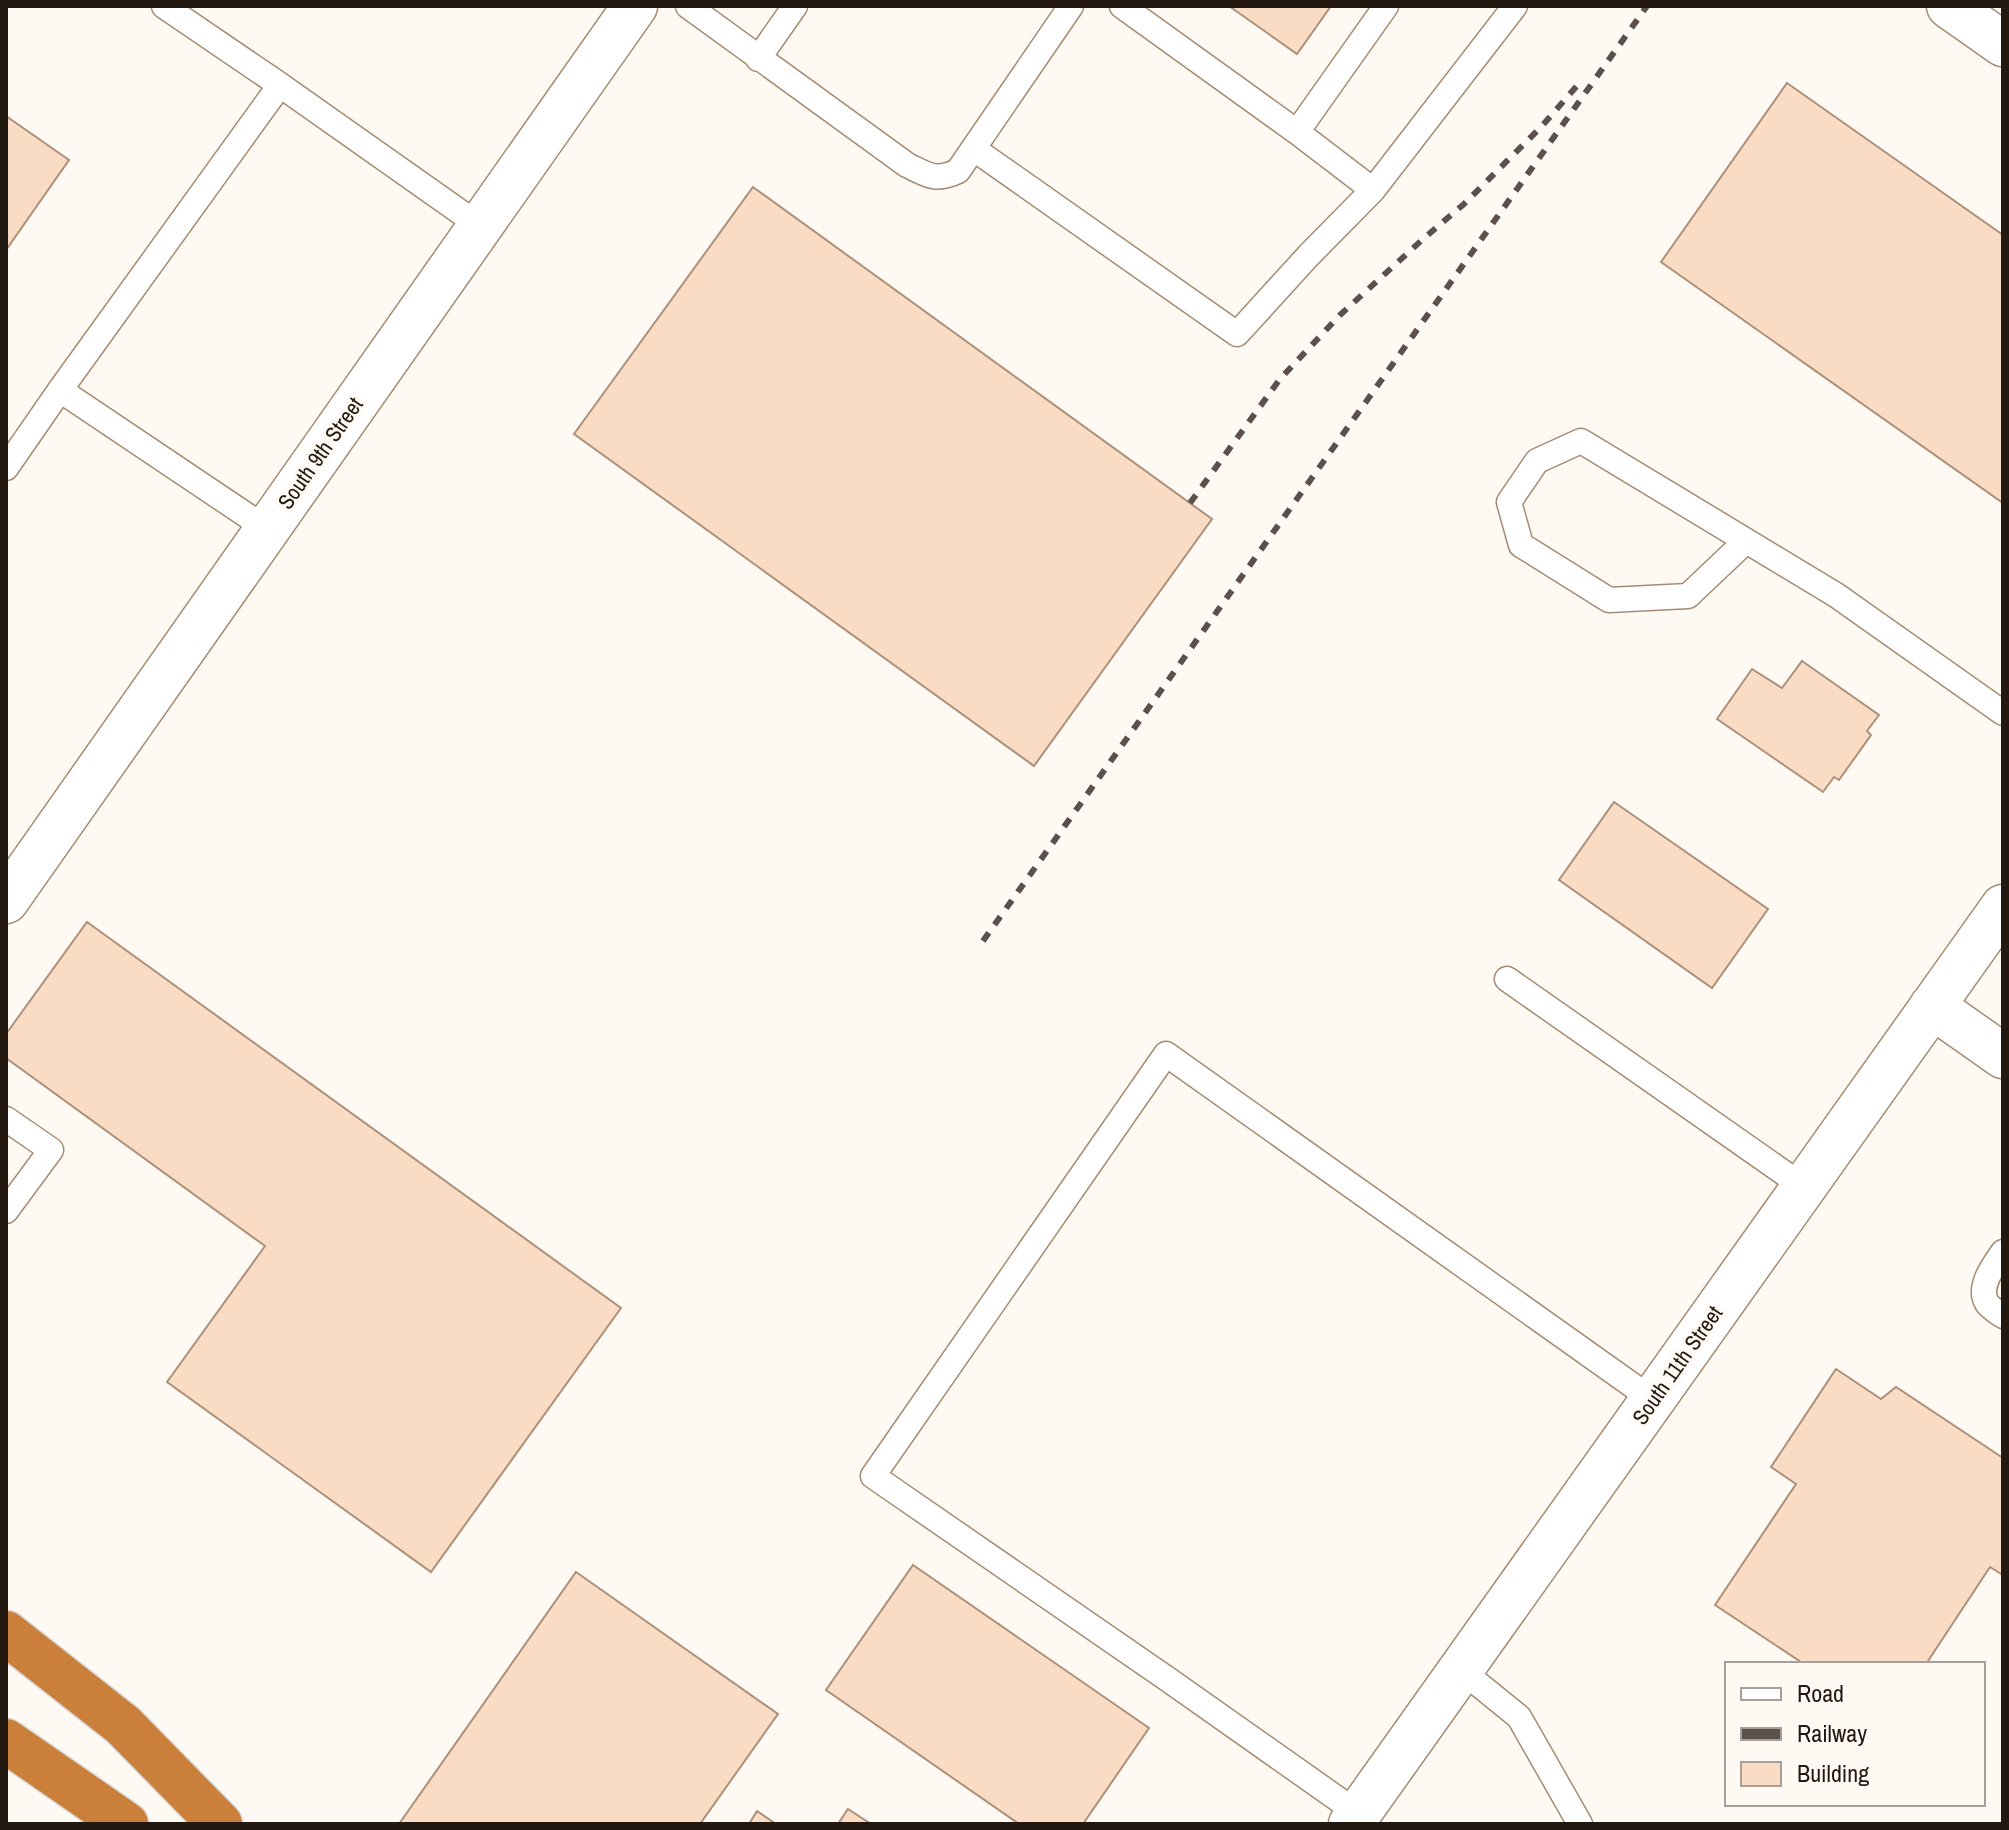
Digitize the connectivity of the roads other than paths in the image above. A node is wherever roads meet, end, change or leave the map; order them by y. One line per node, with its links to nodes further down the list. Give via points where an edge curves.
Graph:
1 (164, 6): 12 (lane)
2 (635, 6): 16 (street, South 9th Street)
3 (688, 6): 11 (lane)
4 (795, 6): 11 (lane)
5 (1071, 6): 14 (lane)
6 (1122, 6): 13 (lane)
7 (1386, 6): 13 (lane)
8 (1515, 6): 15 (lane)
9 (1949, 6): 10 (street)
10 (2003, 44)
11 (758, 59): 14 (lane, via 930,176 958,171)
12 (280, 85): 16 (lane); 17 (lane)
13 (1297, 132): 15 (lane)
14 (974, 149): 15 (lane, via 1237,334)
15 (1373, 190)
16 (480, 226): 19 (street, South 9th Street)
17 (60, 390): 18 (lane); 19 (lane)
18 (6, 468)
19 (267, 529): 22 (street, South 9th Street)
20 (1746, 541): 20 (lane, via 1581,441 1537,461 1509,502 1521,545 1609,600 1688,596); 21 (lane, via 1836,595)
21 (2003, 713)
22 (6, 901)
23 (2003, 907): 25 (street, South 11th Street)
24 (1507, 979): 28 (lane)
25 (1932, 1006): 26 (street); 28 (street, South 11th Street)
26 (2003, 1056)
27 (6, 1119): 29 (lane, via 51,1150)
28 (1804, 1187): 32 (street, South 11th Street)
29 (6, 1211)
30 (2003, 1252): 31 (lane, via 1983,1291 1987,1305)
31 (2003, 1316)
32 (1653, 1400): 34 (street, South 11th Street); 36 (lane, via 1166,1054 873,1476 1166,1678)
33 (6, 1633): 38 (highway, via 123,1725)
34 (1461, 1670): 36 (street, South 11th Street); 39 (lane, via 1519,1717)
35 (6, 1741): 37 (highway)
36 (1355, 1819)
37 (126, 1824)
38 (220, 1824)
39 (1580, 1824)

